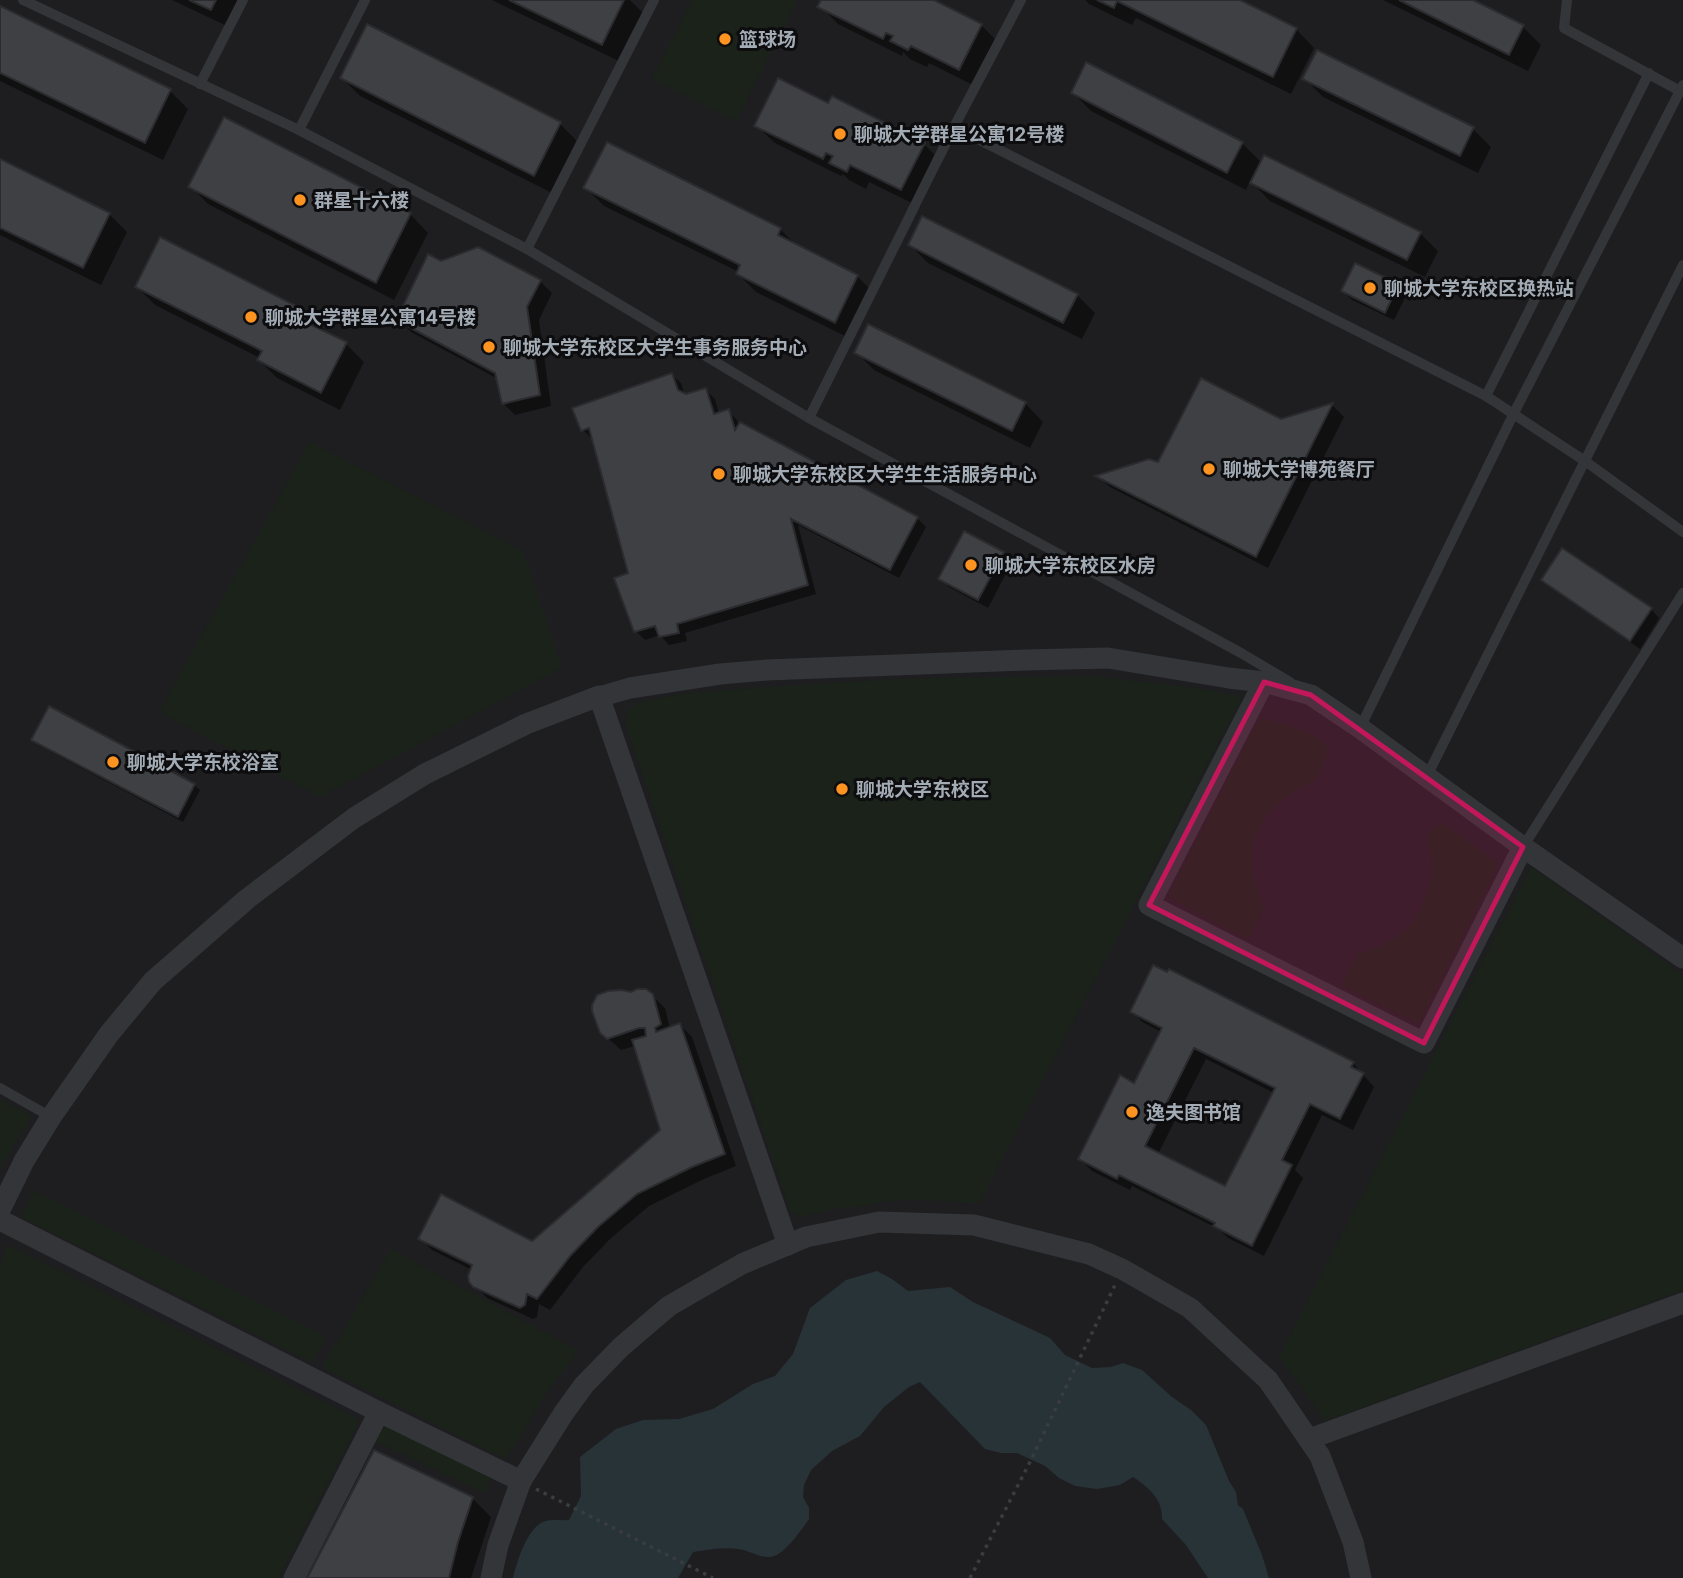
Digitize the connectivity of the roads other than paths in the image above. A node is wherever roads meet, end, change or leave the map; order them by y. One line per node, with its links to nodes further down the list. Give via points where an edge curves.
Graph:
1 (23, 0): 8 (lane)
2 (243, 0): 8 (lane)
3 (365, 0): 11 (lane)
4 (654, 0): 12 (lane)
5 (1021, 0): 10 (lane)
6 (1567, 0): 7 (lane, via 1564,27)
7 (1649, 73): 9 (lane); 14 (lane)
8 (201, 84): 11 (lane)
9 (1682, 89): 15 (lane)
10 (954, 127): 14 (lane); 16 (lane)
11 (299, 130): 12 (lane)
12 (527, 249): 16 (lane)
13 (1683, 265): 17 (lane)
14 (1486, 396): 15 (lane)
15 (1514, 413): 17 (lane); 25 (lane)
16 (809, 418): 20 (lane)
17 (1585, 461): 18 (lane); 26 (lane)
18 (1683, 532)
19 (1683, 593): 27 (lane)
20 (1241, 653): 21 (lane); 23 (lane)
21 (1229, 678): 22 (street); 24 (street, via 1108,658 1013,660 767,670 677,680)
22 (1264, 682): 23 (street); 27 (street, via 1149,905 1424,1043)
23 (1311, 695): 25 (street)
24 (599, 697): 30 (street, via 526,724 425,774 354,818 257,891 153,981); 33 (street)
25 (1360, 728): 26 (street)
26 (1427, 776): 27 (street)
27 (1522, 847): 28 (street)
28 (1683, 958)
29 (0, 1088): 30 (lane)
30 (51, 1117): 31 (street)
31 (0, 1210)
32 (0, 1220): 35 (street)
33 (788, 1245): 36 (street, via 879,1222 974,1225 1089,1254 1190,1308 1268,1380); 37 (street, via 742,1264 669,1306 621,1347 584,1385)
34 (1683, 1303): 36 (street)
35 (379, 1412): 37 (street); 38 (street)
36 (1309, 1439): 40 (street, via 1353,1542)
37 (521, 1481): 39 (street)
38 (294, 1578)
39 (491, 1578)
40 (1361, 1578)

